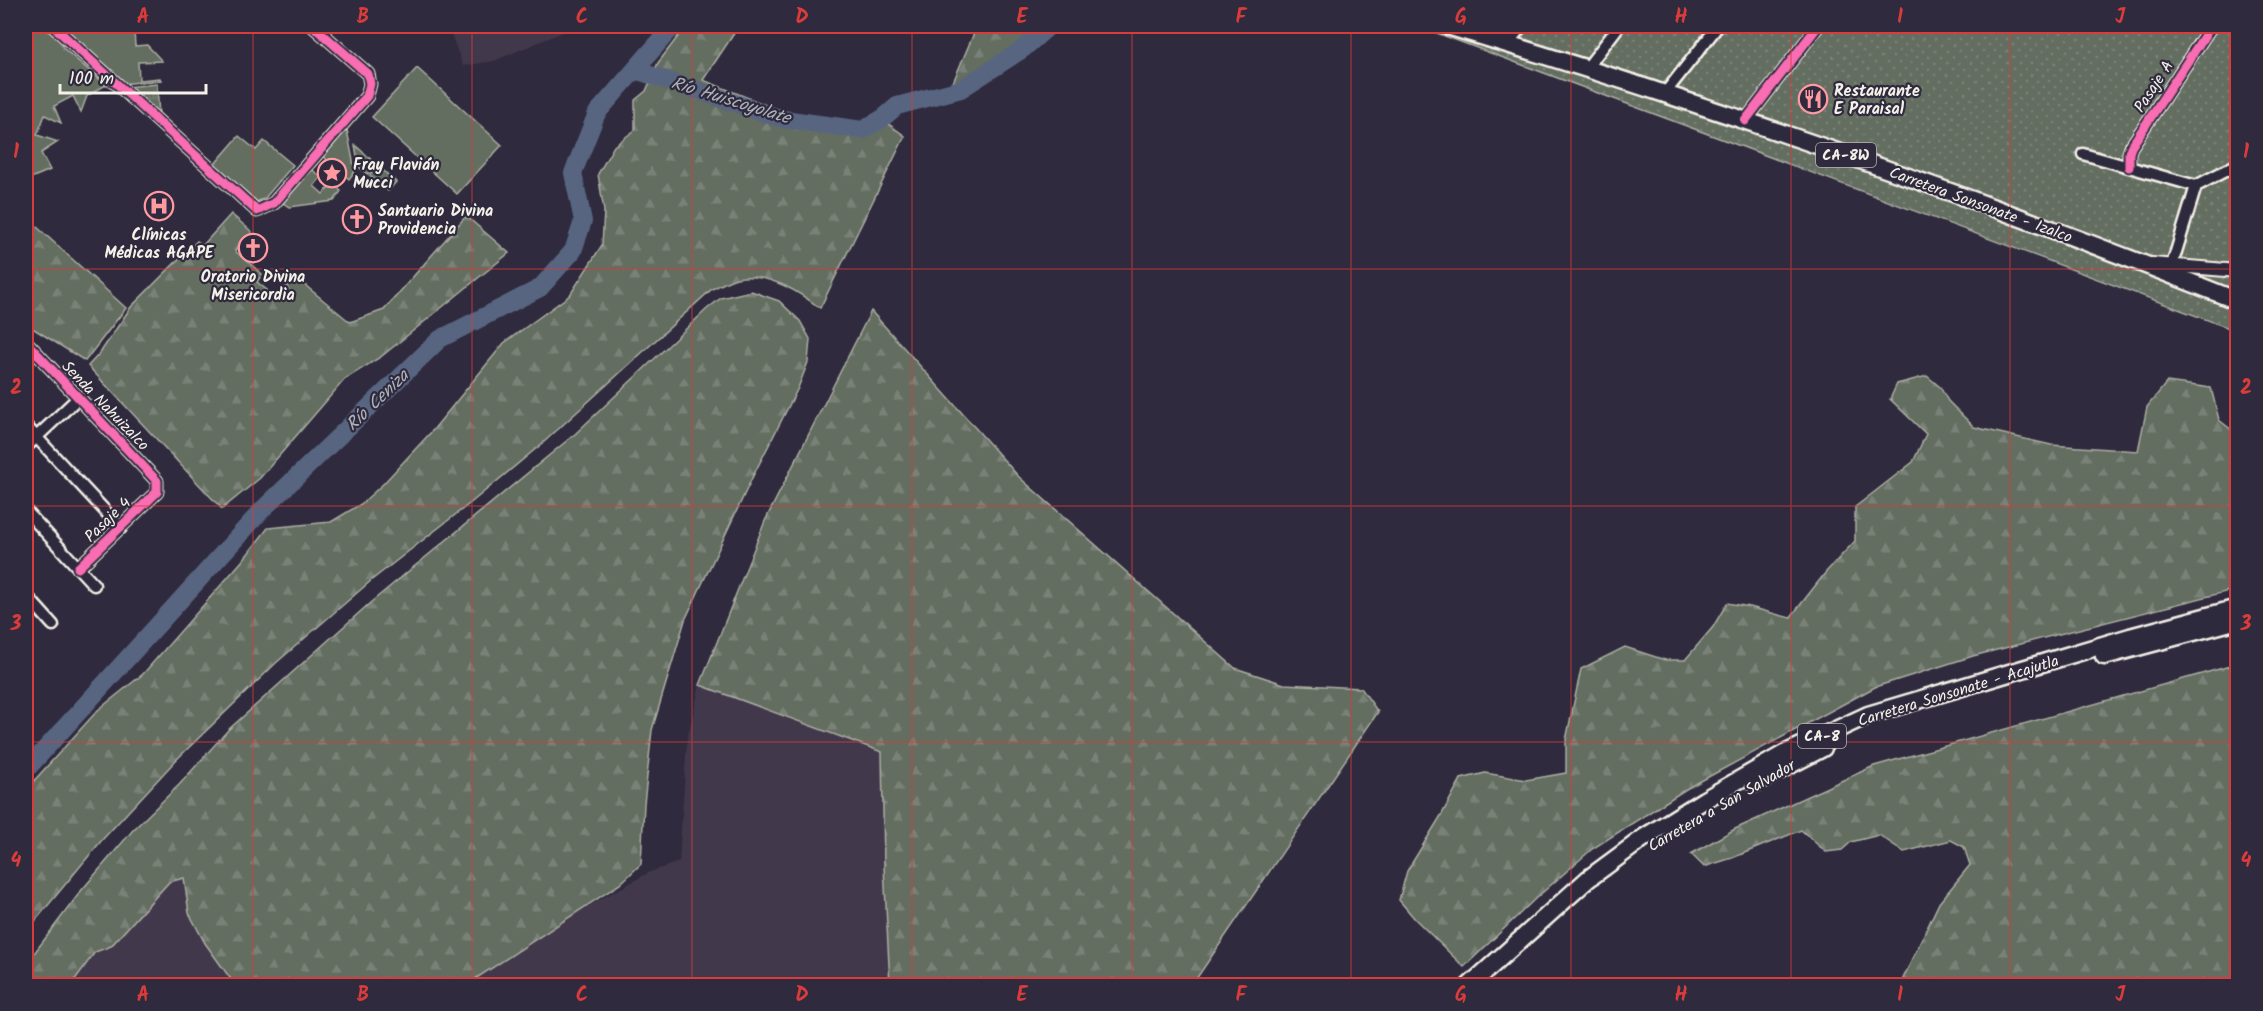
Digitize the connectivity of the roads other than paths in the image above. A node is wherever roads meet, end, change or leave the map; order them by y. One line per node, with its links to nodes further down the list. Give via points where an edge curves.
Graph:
1 (53, 26): 2 (street, via 257,211 274,203 367,96 368,74)
2 (312, 26)
3 (1448, 26): 9 (main road, Carretera Sonsonate - Izalco / CA-8W)
4 (1522, 26): 9 (street)
5 (1619, 26): 10 (street)
6 (1718, 26): 11 (street)
7 (1818, 26): 12 (street)
8 (2211, 26): 15 (street, Pasaje A, via 2131,147)
9 (1508, 44): 10 (main road, Carretera Sonsonate - Izalco / CA-8W)
10 (1586, 69): 11 (main road, Carretera Sonsonate - Izalco / CA-8W)
11 (1665, 93): 12 (main road, Carretera Sonsonate - Izalco / CA-8W)
12 (1745, 121): 17 (main road, Carretera Sonsonate - Izalco / CA-8W)
13 (2083, 154): 15 (street)
14 (2238, 164): 16 (street)
15 (2129, 167): 16 (street)
16 (2196, 186): 18 (street)
17 (2144, 264): 18 (street); 20 (main road, Carretera Sonsonate - Izalco / CA-8W)
18 (2172, 265): 19 (street)
19 (2238, 271)
20 (2238, 301)
21 (26, 342): 22 (street, Senda Nahuizalco)
22 (78, 398): 24 (street); 26 (street, Senda Nahuizalco, via 153,476)
23 (26, 426): 24 (street)
24 (36, 437): 25 (street); 29 (street)
25 (26, 447)
26 (157, 492): 29 (street, Pasaje 4)
27 (26, 511): 28 (street)
28 (30, 524): 30 (street)
29 (121, 528): 30 (street, Pasaje 4)
30 (78, 568): 31 (street)
31 (94, 585)
32 (26, 595): 35 (street)
33 (2238, 608): 36 (main road, Carretera Sonsonate - Acajutla / CA-8, via 1868,715 1784,754 1645,837 1588,879)
34 (2238, 620): 37 (main road, Carretera a San Salvador / CA-8, via 1899,715 1802,758 1740,791 1620,867)
35 (53, 625)
36 (1469, 986)
37 (1484, 986)

